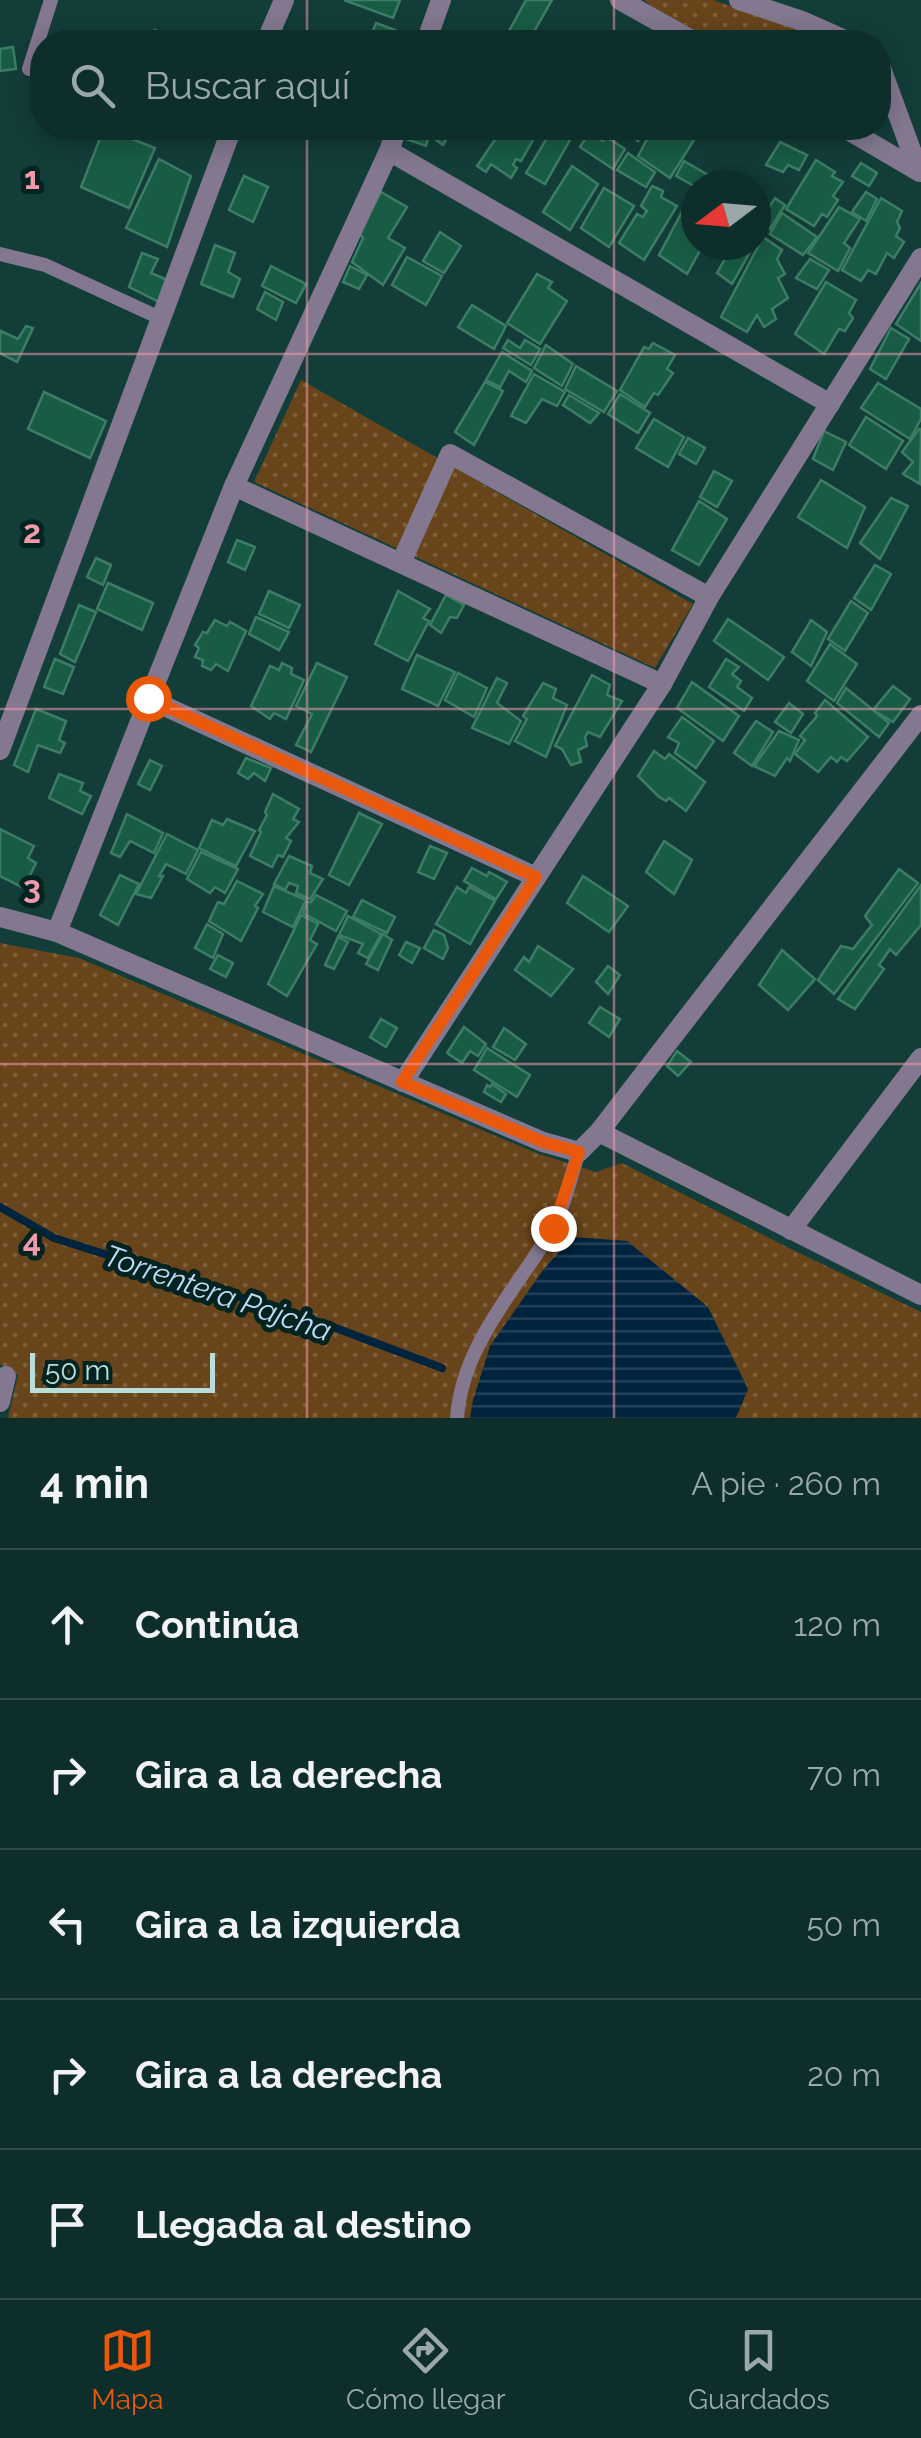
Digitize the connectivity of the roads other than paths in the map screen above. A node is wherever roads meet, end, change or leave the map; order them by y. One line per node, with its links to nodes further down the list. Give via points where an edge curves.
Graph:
1 (51, 0): 6 (lane)
2 (284, 0): 7 (street)
3 (441, 0): 8 (street)
4 (620, 0): 9 (street)
5 (740, 0): 10 (street)
6 (42, 30)
7 (271, 30)
8 (430, 30)
9 (674, 30)
10 (822, 30)
11 (891, 94): 16 (street)
12 (227, 140): 19 (street)
13 (393, 140): 15 (street)
14 (866, 140): 16 (street)
15 (389, 151): 20 (street); 21 (street)
16 (920, 171)
17 (0, 254): 19 (lane, via 45,265)
18 (921, 258): 20 (street)
19 (160, 318): 27 (street)
20 (830, 404): 23 (street)
21 (234, 486): 22 (street); 25 (street)
22 (401, 563): 23 (street, via 450,454); 24 (street)
23 (709, 597): 24 (street)
24 (662, 684): 28 (street)
25 (148, 698): 28 (street); 30 (street)
26 (921, 715): 33 (street)
27 (0, 750)
28 (536, 877): 32 (street)
29 (0, 917): 30 (street)
30 (57, 932): 32 (street)
31 (921, 1058): 35 (street)
32 (402, 1082): 34 (street)
33 (599, 1132): 34 (street); 35 (street)
34 (579, 1152): 39 (lane, via 553,1228 482,1335)
35 (791, 1230): 36 (street)
36 (921, 1295)
37 (3, 1374): 38 (street)
38 (0, 1402)
39 (457, 1418)

